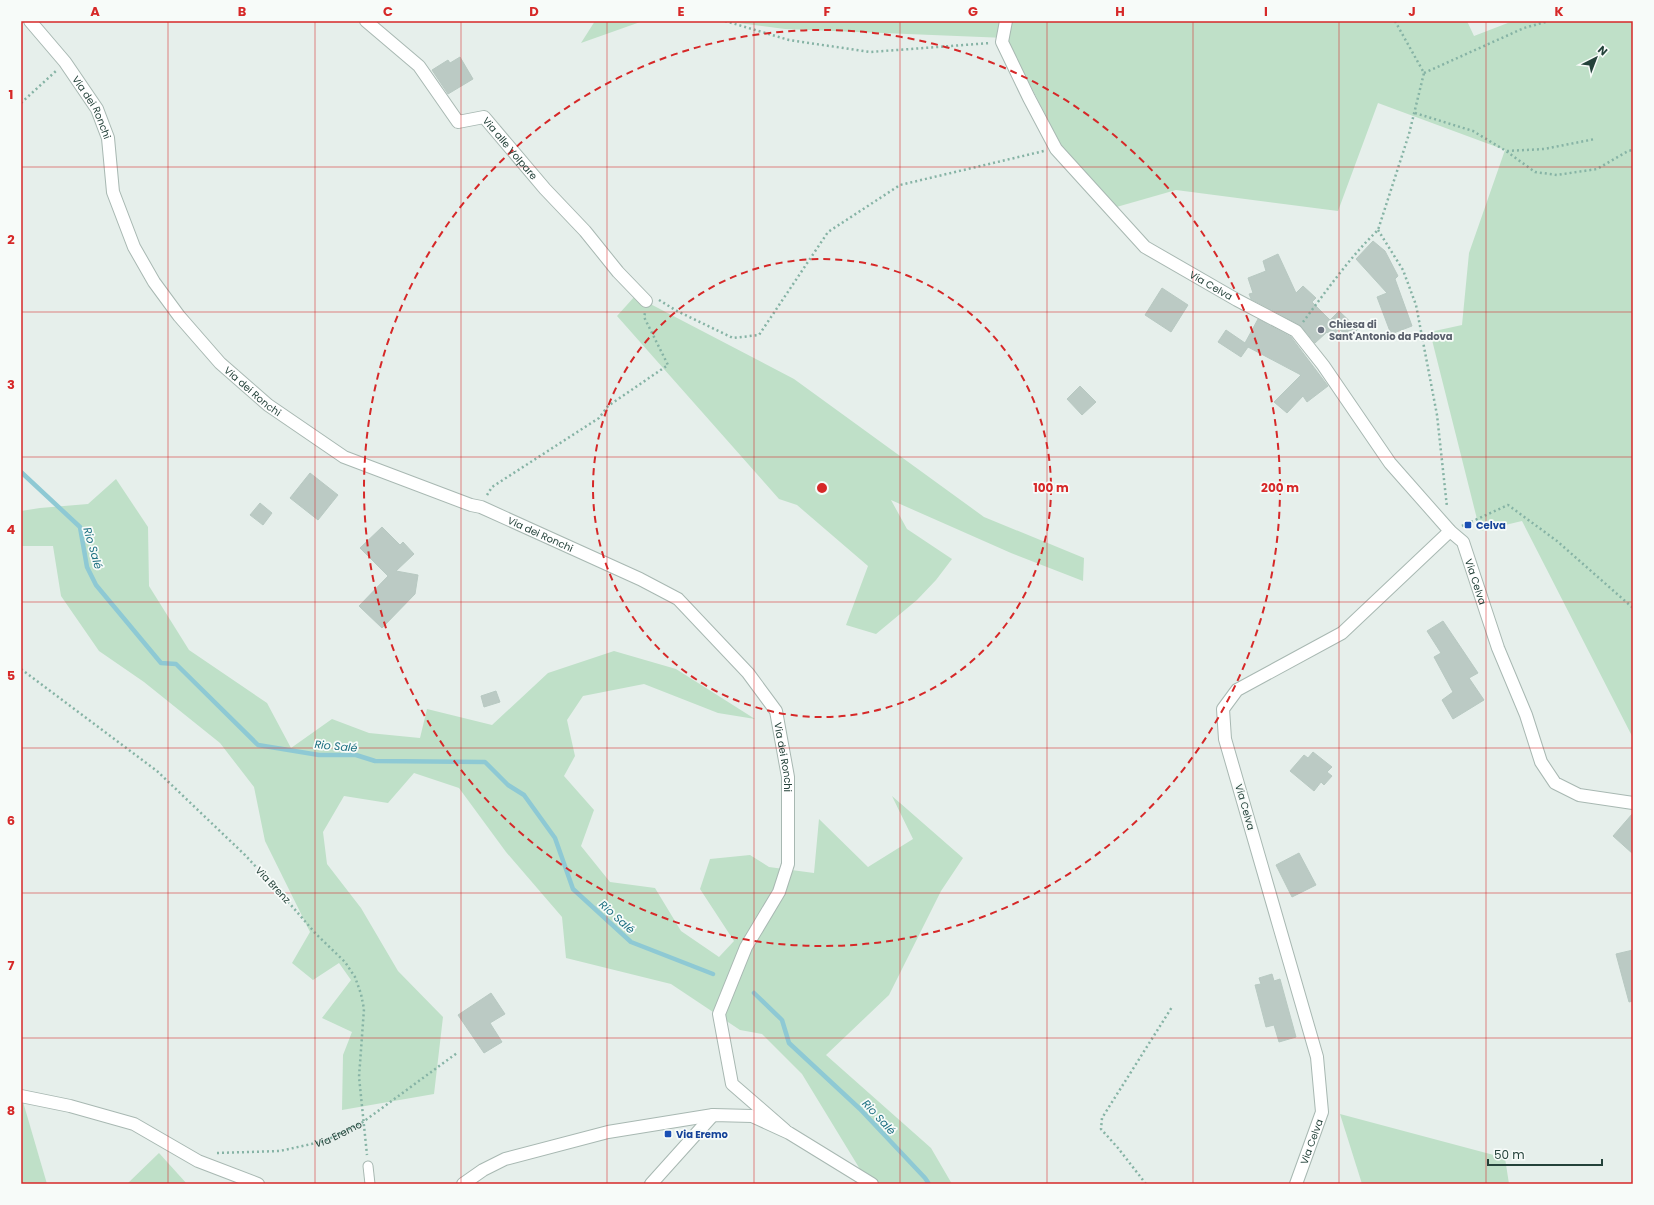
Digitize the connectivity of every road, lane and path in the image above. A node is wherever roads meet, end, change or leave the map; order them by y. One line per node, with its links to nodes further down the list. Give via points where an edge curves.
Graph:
1 (30, 21): 8 (street, Via dei Ronchi)
2 (366, 21): 17 (street, Via alle Volpare, via 419,66 458,122 484,117)
3 (725, 21): 7 (path, via 788,40 870,52)
4 (1006, 21): 7 (street)
5 (1395, 21): 9 (path)
6 (1549, 21): 9 (path, via 1524,28)
7 (1002, 42): 13 (street, Via Celva)
8 (65, 62): 10 (path); 19 (street, Via dei Ronchi, via 97,109 108,138 113,192 134,246 179,316 220,363 268,405 344,456)
9 (1424, 73): 11 (path)
10 (21, 103)
11 (1415, 112): 15 (path, via 1473,131); 16 (path)
12 (1595, 139): 15 (path, via 1544,149)
13 (1056, 148): 17 (path, via 900,185 828,232 759,335 733,338 656,298); 18 (street, Via Celva, via 1145,246)
14 (1633, 150): 15 (path, via 1597,169 1557,175 1535,172)
15 (1506, 151)
16 (1378, 230): 18 (path); 20 (path, via 1403,270 1416,305 1437,415)
17 (646, 301): 19 (path, via 644,317 668,365 608,406 600,418 492,487)
18 (1296, 331): 21 (street, Via Celva, via 1324,365 1390,463)
19 (482, 507): 30 (street, Via dei Ronchi, via 640,579 678,600 748,673 776,711 788,777 788,864 779,892 746,946 719,1014 732,1084)
20 (1448, 508)
21 (1450, 531): 22 (path, via 1508,505 1557,540); 24 (street, Via Celva, via 1463,542 1498,648 1526,715 1541,762 1555,783 1579,795); 39 (street, Via Celva, via 1342,633 1237,690 1223,709 1225,739 1316,1058 1322,1112)
22 (1633, 608)
23 (21, 669): 29 (path, Via Brenz, via 157,772 245,855 316,934 346,962 355,976 364,1009 359,1077)
24 (1633, 803)
25 (1172, 1007): 38 (path, via 1102,1118 1101,1129)
26 (457, 1053): 29 (path, Via Eremo)
27 (21, 1096): 31 (street, via 70,1106 134,1124)
28 (713, 1115): 30 (street, via 752,1116); 35 (street, via 608,1132 505,1159); 36 (street)
29 (363, 1122): 31 (path, Via Eremo, via 325,1141 280,1151 213,1154); 32 (path, Via Brenz)
30 (789, 1133): 37 (street)
31 (198, 1161): 33 (street)
32 (368, 1166): 34 (lane)
33 (258, 1184)
34 (370, 1184)
35 (463, 1184)
36 (651, 1184)
37 (872, 1184)
38 (1146, 1184)
39 (1296, 1184)

